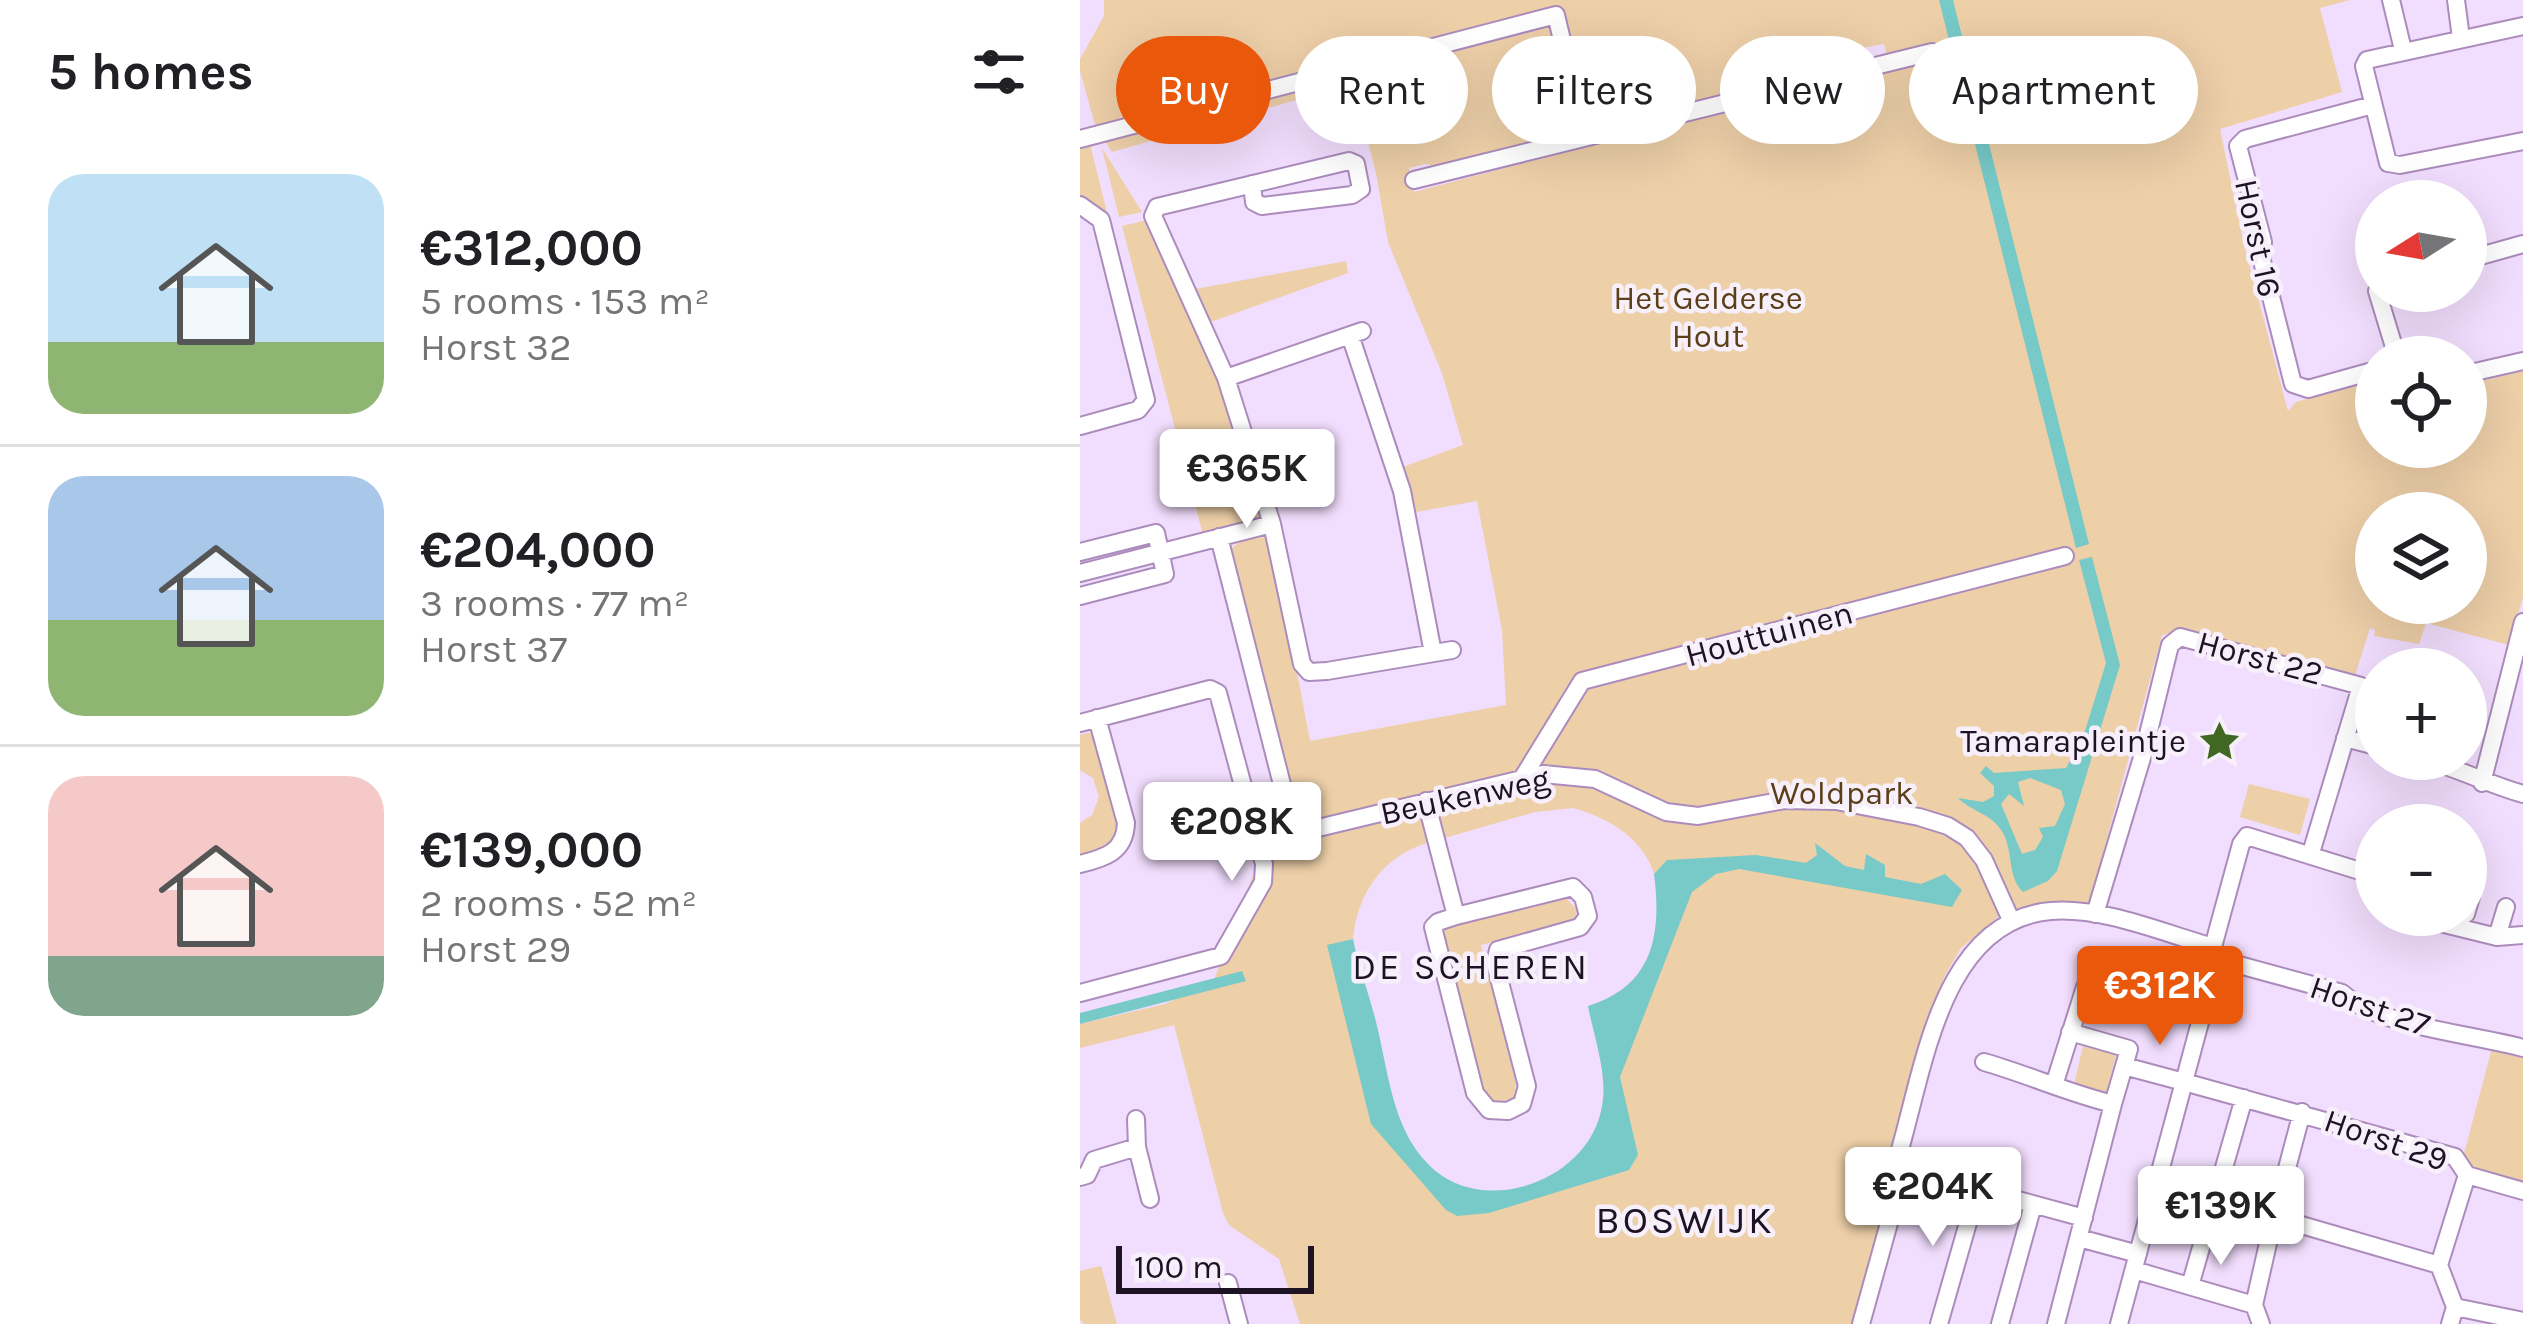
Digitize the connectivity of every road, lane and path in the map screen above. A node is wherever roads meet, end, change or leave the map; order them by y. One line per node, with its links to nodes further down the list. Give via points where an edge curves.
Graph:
1 (2391, 0): 6 (street)
2 (2456, 0): 5 (street)
3 (2523, 26): 5 (street)
4 (1561, 36): 10 (street, via 1556,15)
5 (2461, 38): 6 (street)
6 (2403, 50): 8 (street, via 2367,60)
7 (1909, 58): 9 (street)
8 (2373, 105): 11 (street, via 2388,163); 20 (street, Horst 16, via 2238,146 2293,384 2308,389)
9 (1696, 109)
10 (1087, 137)
11 (2523, 141)
12 (1555, 144): 13 (street)
13 (1414, 180)
14 (1252, 184): 14 (street, via 1262,206 1361,189 1357,164 1348,161); 21 (street, via 1157,207 1153,216)
15 (1080, 205): 22 (street, via 1101,220 1146,400 1138,410)
16 (2523, 244): 17 (street)
17 (2487, 254)
18 (2523, 361): 19 (street)
19 (2487, 369)
20 (2355, 376)
21 (1226, 378): 23 (street); 33 (street, via 1356,333 1402,491)
22 (1080, 426)
23 (1272, 524): 24 (street); 33 (street, via 1309,672)
24 (1220, 537): 25 (street); 41 (street, Beukenweg, via 1290,816 1314,829)
25 (1160, 551): 26 (street, via 1156,533); 28 (street); 29 (street, via 1165,574)
26 (1080, 552)
27 (2065, 556): 37 (street, Houttuinen, via 1582,681)
28 (1080, 572)
29 (1080, 596)
30 (2523, 622): 31 (street)
31 (2520, 648): 39 (street)
32 (1452, 650): 33 (street)
33 (1433, 653)
34 (1089, 720): 43 (street, via 1126,823 1117,850); 54 (street, via 1218,693 1264,864 1263,882 1221,956)
35 (2344, 737): 36 (street); 42 (street, Horst 22); 46 (street, Horst 22, via 2361,686 2180,637 2170,646)
36 (2355, 740)
37 (1522, 777): 41 (street, Beukenweg); 48 (street, Beukenweg, via 1595,778 1666,812 1698,816 1813,800 1948,826 1984,860)
38 (2478, 780): 39 (street)
39 (2482, 783): 40 (street)
40 (2523, 794)
41 (1426, 802): 47 (street)
42 (2311, 853): 44 (street); 52 (street, via 2247,836)
43 (1080, 864)
44 (2355, 870)
45 (2506, 907): 51 (street)
46 (2095, 914): 48 (street, Horst 27, via 2051,911); 52 (street, Horst 27)
47 (1456, 916): 47 (street, via 1573,887 1583,897 1588,916 1580,927 1498,950 1527,1086 1522,1104 1508,1111 1489,1110 1475,1093 1433,927)
48 (2011, 920): 66 (street, via 1975,949 1944,1001 1898,1153)
49 (2487, 929): 51 (street)
50 (2523, 935): 51 (street)
51 (2497, 937)
52 (2215, 953): 56 (street, Horst 27, via 2342,993 2395,1020); 60 (street)
53 (2085, 987): 55 (street)
54 (1080, 993)
55 (2070, 1032): 58 (street, via 2129,1048); 59 (street)
56 (2523, 1048)
57 (1984, 1062): 59 (street)
58 (2124, 1066): 60 (street, Horst 29); 62 (street)
59 (2055, 1082): 62 (street)
60 (2184, 1082): 61 (street, Horst 29); 76 (street)
61 (2244, 1098): 63 (street, Horst 29); 79 (street)
62 (2113, 1104): 74 (street)
63 (2302, 1112): 67 (street, Horst 29, via 2456,1157); 73 (street)
64 (1136, 1119): 65 (street)
65 (1137, 1147): 68 (street, via 1094,1160); 71 (street)
66 (1904, 1169): 69 (street); 84 (street)
67 (2467, 1175): 70 (street, Horst 29); 77 (street)
68 (1080, 1177)
69 (1978, 1188): 72 (street); 85 (street)
70 (2523, 1192)
71 (1150, 1199)
72 (2033, 1205): 74 (street); 86 (street)
73 (2274, 1217): 77 (street); 80 (street)
74 (2084, 1218): 75 (street)
75 (2079, 1238): 76 (street); 87 (street)
76 (2136, 1262): 79 (street); 88 (street)
77 (2439, 1265): 81 (street)
78 (1228, 1283): 83 (street)
79 (2190, 1286): 80 (street)
80 (2254, 1305): 89 (street)
81 (2452, 1316): 82 (street)
82 (2523, 1321)
83 (1239, 1324)
84 (1861, 1324)
85 (1939, 1324)
86 (2000, 1324)
87 (2056, 1324)
88 (2119, 1324)
89 (2261, 1324)

